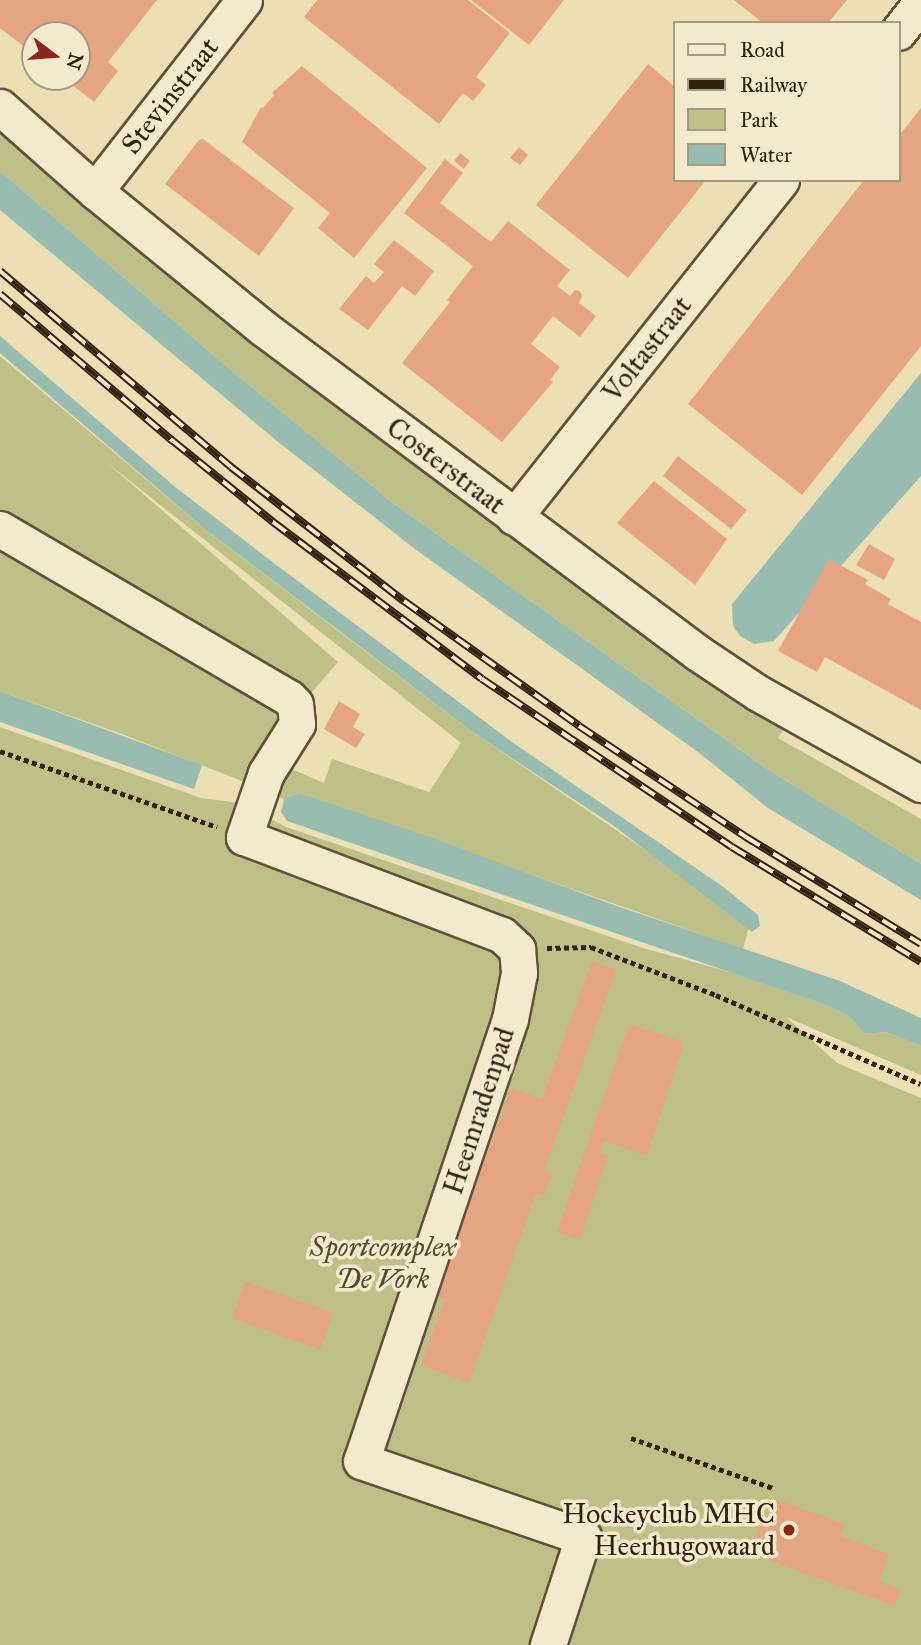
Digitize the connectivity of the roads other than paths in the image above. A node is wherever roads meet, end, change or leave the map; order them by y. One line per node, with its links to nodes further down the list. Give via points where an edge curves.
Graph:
1 (244, 0): 6 (street, Stevinstraat)
2 (921, 3): 3 (street)
3 (900, 29)
4 (0, 107): 6 (street, Costerstraat)
5 (779, 182): 7 (street, Voltastraat)
6 (95, 191): 7 (street, Costerstraat, via 263,328)
7 (514, 517): 9 (street, Costerstraat, via 758,693)
8 (0, 529): 10 (street, Heemradenpad, via 295,704 297,724 266,773 244,837 502,935 517,949 519,973 510,1019 361,1461 583,1537)
9 (921, 784)
10 (548, 1645)

